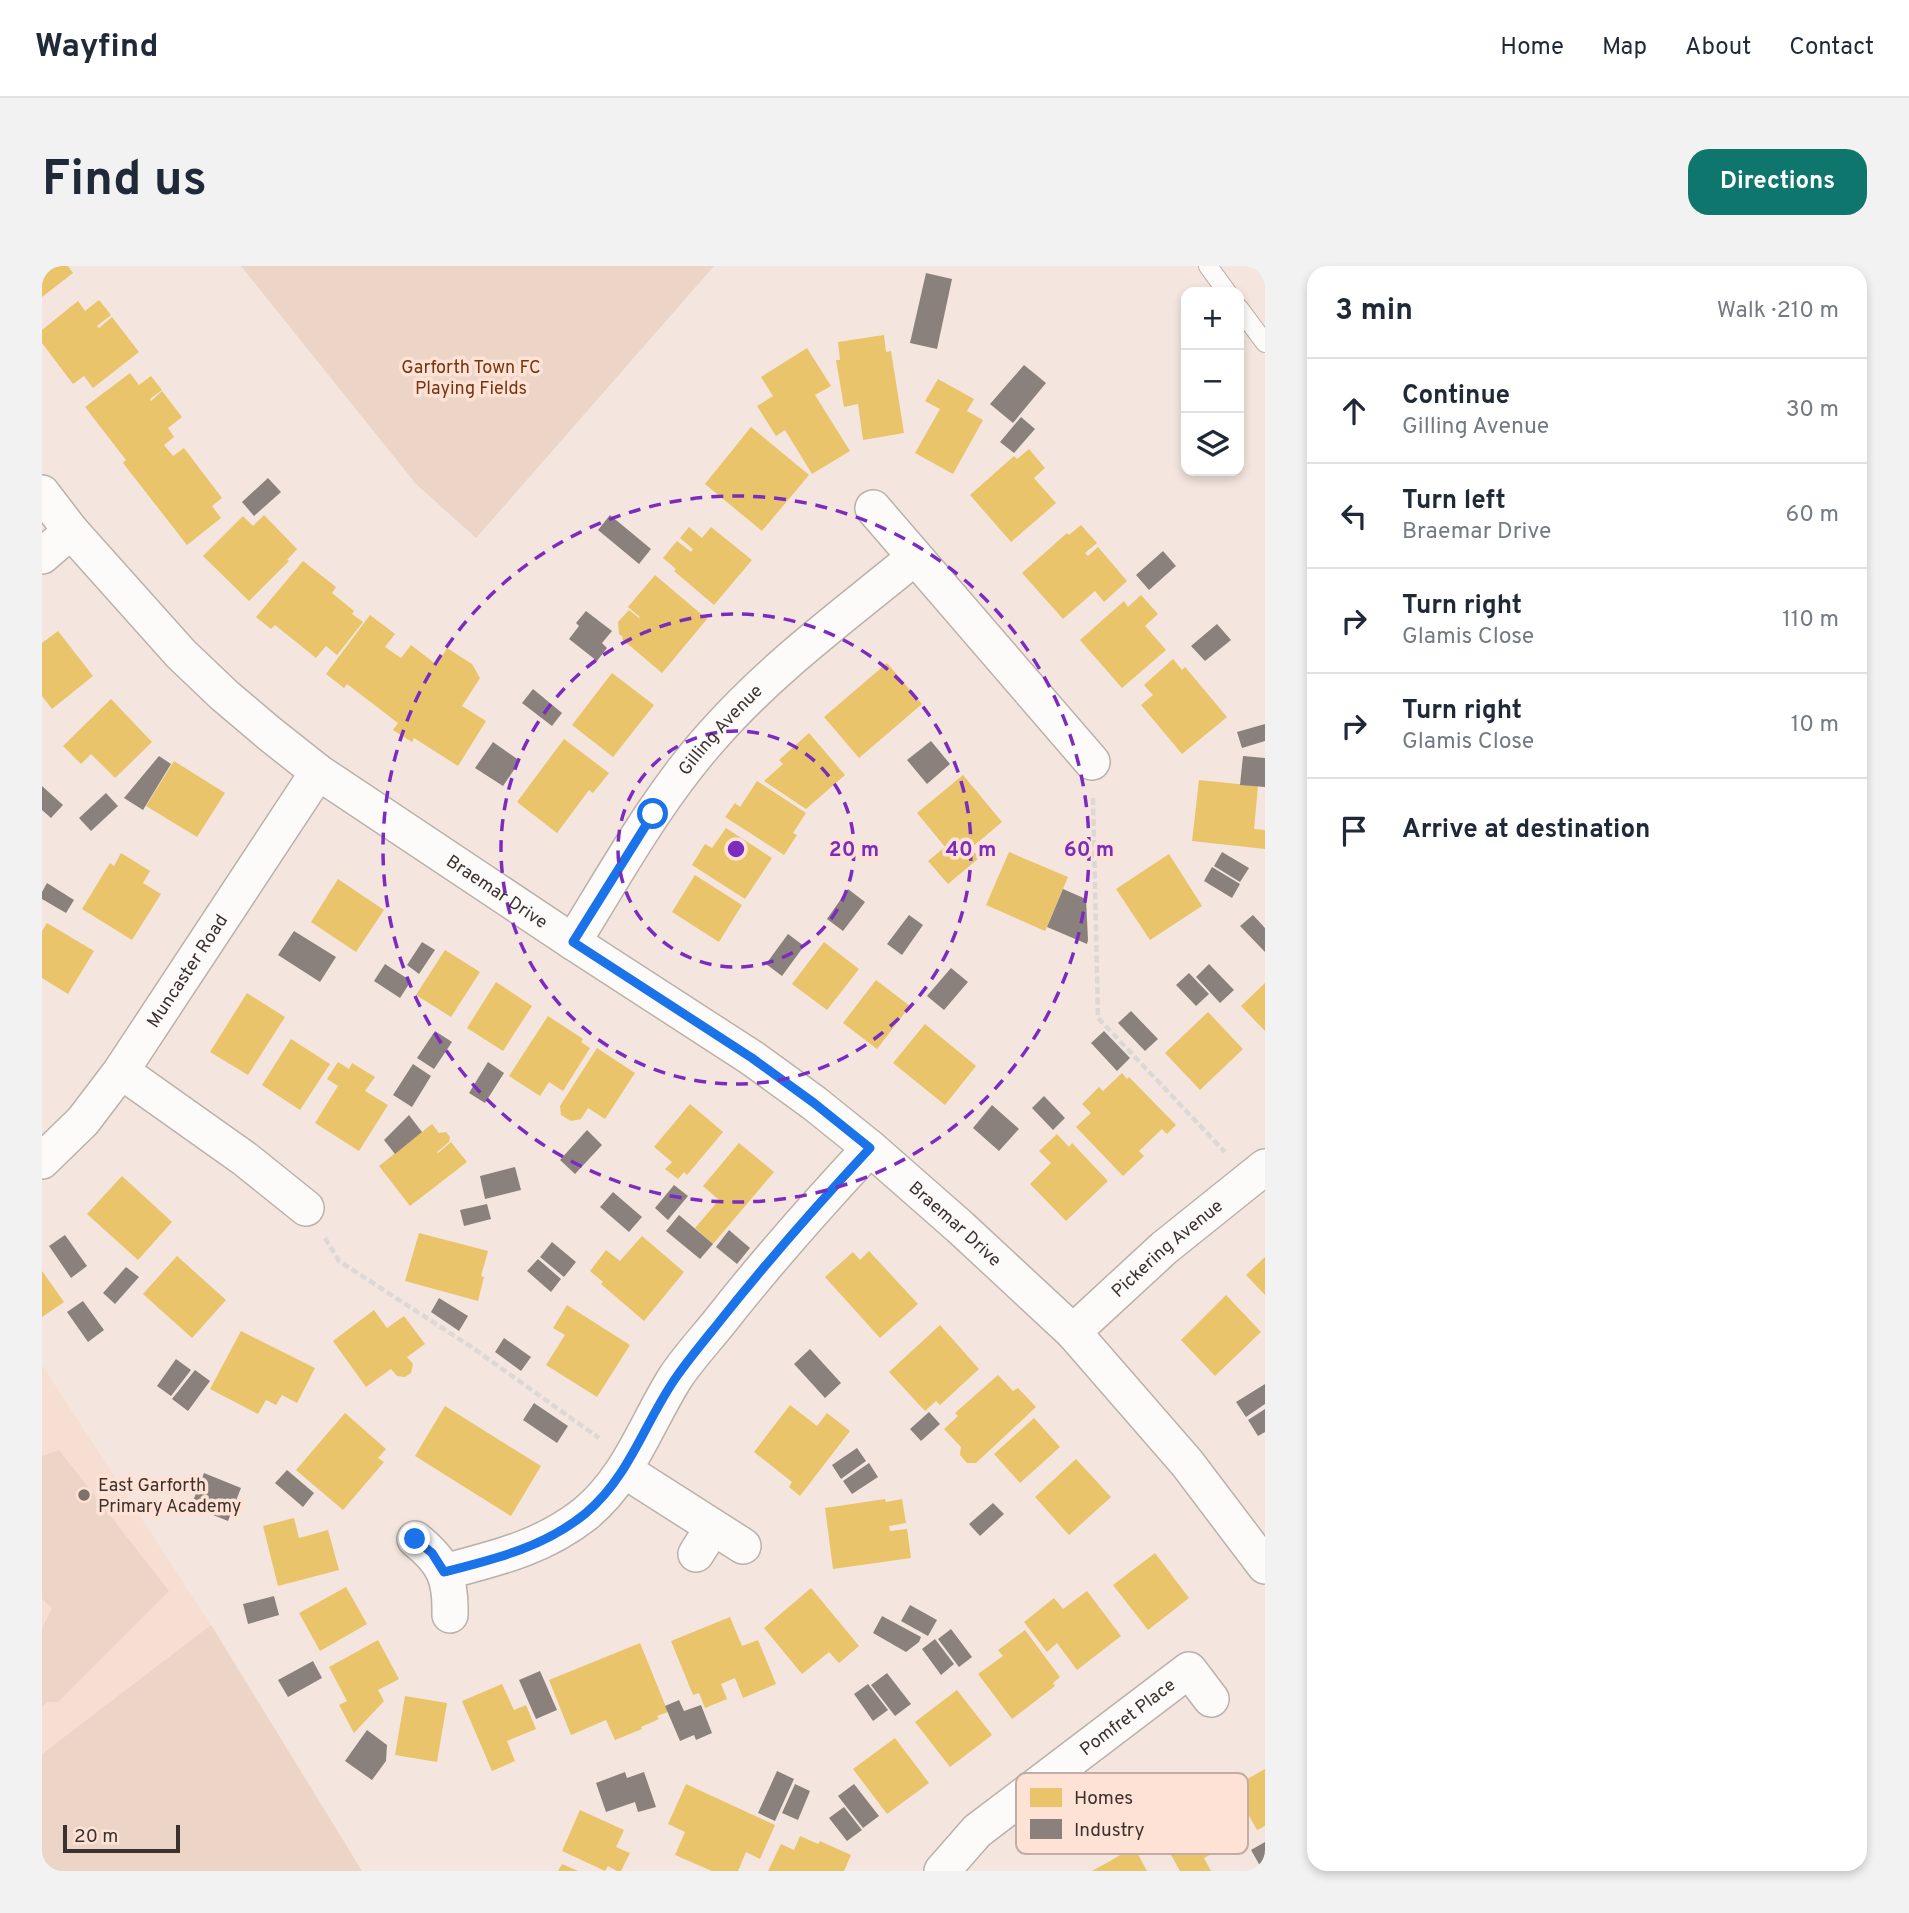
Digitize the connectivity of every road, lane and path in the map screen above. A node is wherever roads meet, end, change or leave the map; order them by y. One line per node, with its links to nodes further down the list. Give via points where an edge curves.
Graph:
1 (1208, 266): 2 (lane)
2 (1223, 287)
3 (1244, 315): 4 (lane)
4 (1265, 343)
5 (42, 493): 7 (street, Braemar Drive)
6 (873, 508): 9 (street)
7 (71, 531): 8 (street); 11 (street, Braemar Drive, via 181,654)
8 (42, 556)
9 (915, 557): 10 (street); 12 (street, Gilling Avenue, via 783,665 713,735 653,814)
10 (1091, 762): 16 (path, via 1098,1018)
11 (318, 772): 12 (street, Braemar Drive); 13 (street, Muncaster Road)
12 (573, 942): 14 (street, Braemar Drive, via 752,1058)
13 (121, 1071): 15 (street, Muncaster Road, via 83,1121); 17 (street)
14 (870, 1148): 18 (street, Braemar Drive); 19 (street, via 739,1296 676,1377)
15 (42, 1161)
16 (1257, 1172): 18 (street, Pickering Avenue, via 1164,1248)
17 (306, 1208): 19 (path, via 339,1261 470,1346)
18 (1073, 1332): 22 (street, Braemar Drive, via 1187,1463)
19 (627, 1465): 21 (street, via 705,1540); 23 (street, via 586,1513 539,1544)
20 (415, 1539): 23 (street, via 432,1553)
21 (743, 1546)
22 (1265, 1566)
23 (444, 1572): 24 (street)
24 (450, 1615)
25 (1211, 1699): 26 (street, Pomfret Place, via 1189,1670)
26 (1053, 1773)
27 (1016, 1801): 28 (street, Pomfret Place, via 977,1830)
28 (942, 1871)

